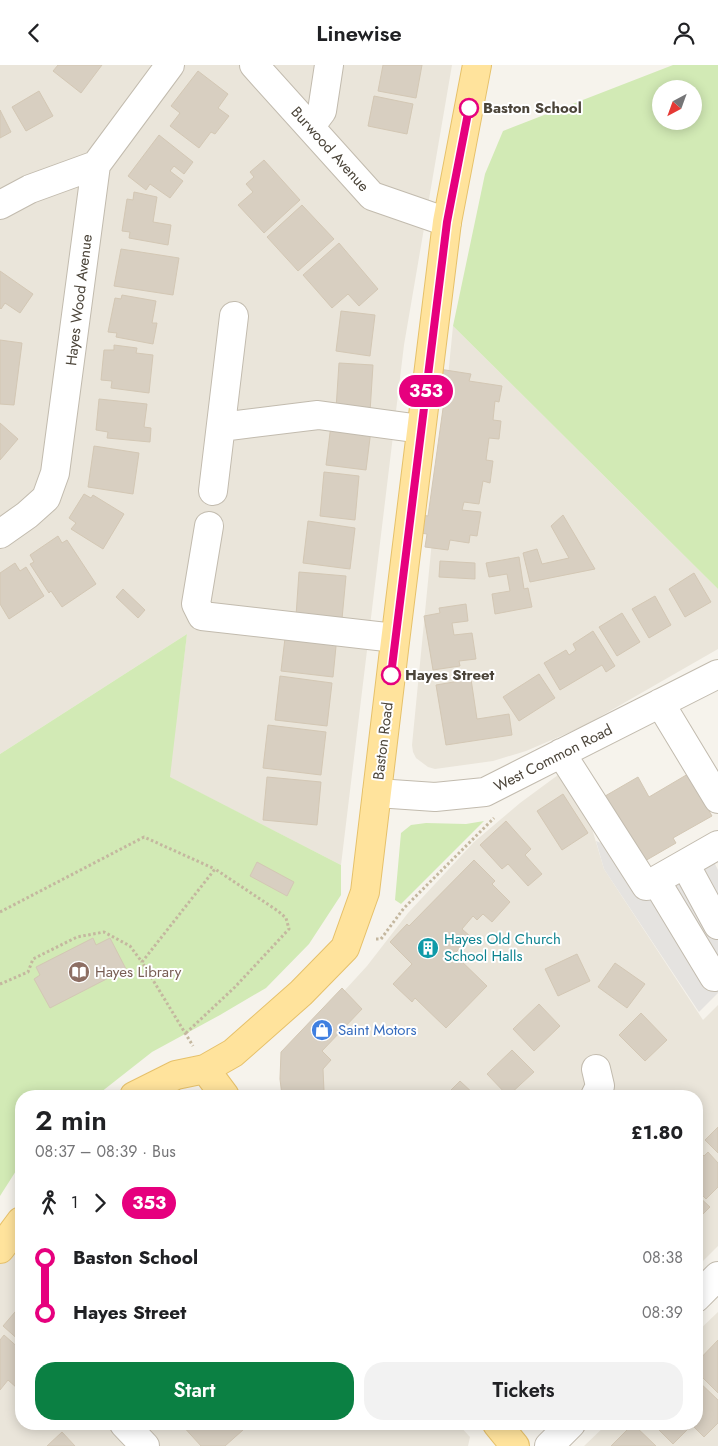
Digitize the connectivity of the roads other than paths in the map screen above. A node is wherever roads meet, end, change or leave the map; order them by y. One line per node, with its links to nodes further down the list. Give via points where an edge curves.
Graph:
1 (170, 65): 6 (street, Hayes Wood Avenue)
2 (254, 65): 5 (street, Burwood Avenue)
3 (328, 65): 5 (street, via 322,111)
4 (477, 65): 8 (main road, Baston Road)
5 (310, 127): 8 (street, Burwood Avenue, via 372,195)
6 (96, 165): 7 (street, via 30,189); 14 (street, Hayes Wood Avenue, via 55,473 46,498)
7 (0, 205)
8 (447, 222): 11 (main road, Baston Road)
9 (234, 316): 10 (street)
10 (221, 427): 11 (street, via 318,415); 12 (street)
11 (421, 429): 15 (main road, Baston Road)
12 (213, 491)
13 (209, 526): 15 (street, via 196,604 202,616)
14 (0, 535)
15 (395, 638): 19 (main road, Baston Road)
16 (718, 674): 17 (street, West Common Road)
17 (660, 703): 18 (street, West Common Road); 20 (street)
18 (561, 753): 19 (street, West Common Road, via 485,792 435,797); 23 (street, via 646,886)
19 (377, 793): 26 (main road, via 365,892 344,948 301,993 233,1053)
20 (718, 799)
21 (718, 845): 22 (street)
22 (685, 864): 23 (street); 24 (street)
23 (656, 881): 25 (street, via 714,977)
24 (718, 925)
25 (718, 973)
26 (205, 1069): 28 (main road, via 176,1075); 29 (main road)
27 (596, 1069): 30 (street)
28 (146, 1090)
29 (221, 1090)
30 (598, 1090)
31 (15, 1229): 32 (main road)
32 (0, 1249)
33 (718, 1276): 34 (street)
34 (703, 1291)
35 (130, 1430): 38 (street)
36 (501, 1430): 39 (main road)
37 (565, 1430): 40 (street)
38 (145, 1446)
39 (515, 1446)
40 (549, 1446)

